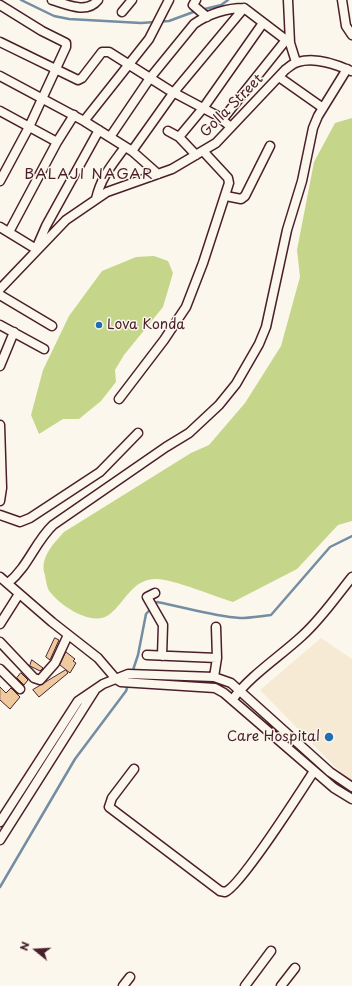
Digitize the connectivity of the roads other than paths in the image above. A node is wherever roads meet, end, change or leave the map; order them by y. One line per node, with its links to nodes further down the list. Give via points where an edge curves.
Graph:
1 (98, 0): 6 (street, via 86,9)
2 (132, 0): 10 (street)
3 (169, 0): 17 (street, via 149,39)
4 (288, 0): 15 (street)
5 (342, 0): 13 (street, via 346,26)
6 (58, 1)
7 (195, 4): 11 (street)
8 (0, 5): 18 (street, via 66,43)
9 (244, 8): 11 (street); 12 (street); 23 (street)
10 (122, 12)
11 (205, 15): 22 (street, via 194,24)
12 (263, 23): 15 (street); 25 (street)
13 (352, 35)
14 (0, 42): 18 (street)
15 (288, 42): 16 (street); 29 (street)
16 (296, 62): 19 (street, via 309,60); 21 (street, Golla Street)
17 (128, 65): 18 (street, via 105,51 80,80); 22 (street); 30 (street)
18 (55, 70): 24 (street)
19 (350, 70): 26 (street)
20 (0, 76): 24 (street)
21 (279, 77): 26 (street); 32 (street, Golla Street)
22 (150, 78): 23 (street); 35 (street)
23 (174, 92): 25 (street); 39 (street)
24 (41, 98): 27 (street); 31 (street)
25 (204, 107): 29 (street); 36 (street)
26 (324, 108): 62 (street, via 313,128 266,327 236,384 219,405 189,433 53,525 24,567)
27 (74, 115): 30 (street); 37 (street)
28 (1, 116): 31 (street)
29 (222, 120): 32 (street)
30 (84, 121): 33 (street)
31 (29, 127): 37 (street); 42 (street)
32 (231, 128): 40 (street, Golla Street, via 216,143)
33 (98, 130): 35 (street); 47 (street)
34 (168, 131): 36 (street)
35 (110, 137): 39 (street)
36 (178, 137): 40 (street)
37 (57, 142): 46 (street)
38 (270, 146): 43 (street, via 246,196 241,199)
39 (128, 149): 41 (street); 44 (street, via 103,176)
40 (199, 153): 41 (street, Golla Street); 43 (street, via 228,178)
41 (158, 174): 44 (street, Golla Street, via 107,192)
42 (0, 182)
43 (226, 196): 55 (street, via 186,307)
44 (96, 199): 47 (street, Golla Street, via 66,220)
45 (0, 227): 46 (street)
46 (9, 232): 47 (street)
47 (36, 249): 48 (street, Golla Street)
48 (0, 289)
49 (0, 295): 51 (street)
50 (0, 325): 52 (street)
51 (52, 326)
52 (14, 332): 53 (street); 54 (street)
53 (44, 349)
54 (0, 366)
55 (119, 399)
56 (0, 425): 58 (street)
57 (138, 433): 59 (street, via 100,472 30,518 20,522)
58 (0, 501)
59 (0, 515)
60 (0, 577): 62 (street)
61 (352, 577): 78 (street, via 302,636 264,666)
62 (8, 583): 64 (street)
63 (155, 593): 70 (street, via 148,595 148,600 163,625)
64 (19, 594): 65 (street); 67 (street)
65 (0, 624)
66 (216, 627): 71 (street)
67 (68, 635): 68 (street, via 55,663 40,680 34,678); 75 (street, via 98,658)
68 (0, 642)
69 (148, 655): 70 (street)
70 (162, 656): 71 (street)
71 (217, 658): 74 (street)
72 (0, 669): 77 (street)
73 (131, 678): 74 (street); 75 (street); 79 (street, via 209,686)
74 (214, 678): 78 (street, via 232,683)
75 (116, 680): 76 (street)
76 (96, 688): 84 (street, via 78,701); 85 (street)
77 (20, 689)
78 (240, 690): 79 (street); 82 (street, via 330,772)
79 (232, 700): 81 (street)
80 (134, 769): 81 (street, via 112,798 109,807 201,877 225,892 234,885 259,852)
81 (314, 771): 83 (street)
82 (352, 787)
83 (352, 799)
84 (0, 822)
85 (0, 840)
86 (271, 951): 90 (street)
87 (295, 968): 91 (street)
88 (130, 977): 89 (street)
89 (123, 986)
90 (245, 986)
91 (281, 986)

